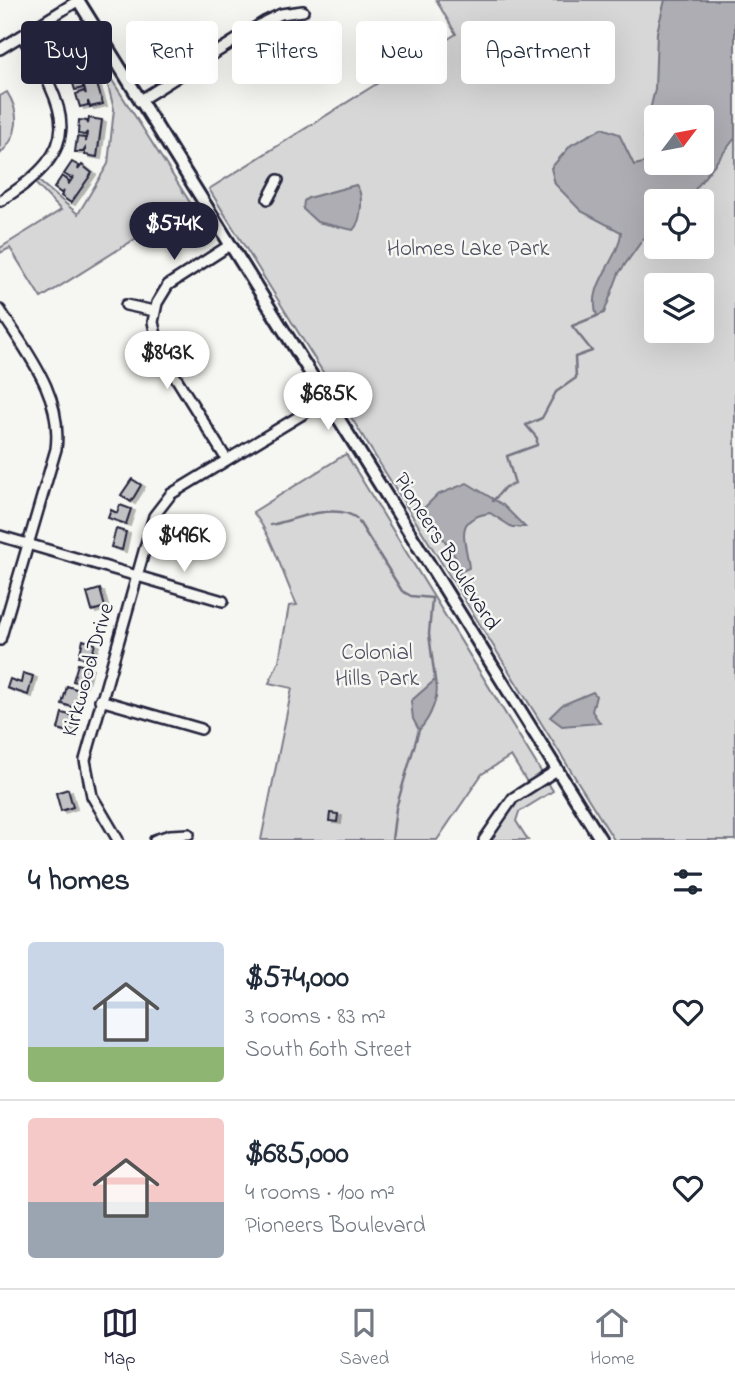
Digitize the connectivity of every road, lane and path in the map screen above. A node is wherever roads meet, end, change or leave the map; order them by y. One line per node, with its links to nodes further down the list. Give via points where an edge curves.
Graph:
1 (78, 0): 3 (street); 7 (main road, Pioneers Boulevard)
2 (303, 11): 7 (street, via 266,21)
3 (45, 21)
4 (21, 37): 5 (street)
5 (0, 49)
6 (50, 84): 10 (street, via 61,129 56,147 41,172)
7 (139, 101): 11 (main road, Pioneers Boulevard)
8 (278, 180): 9 (street)
9 (268, 199)
10 (0, 201)
11 (230, 245): 14 (street, via 175,279); 15 (main road, Pioneers Boulevard)
12 (126, 305): 14 (street)
13 (0, 310): 18 (street, via 47,385 57,422 56,449)
14 (154, 311): 16 (street, via 153,331 160,352)
15 (326, 400): 16 (street, Kirkwood Drive); 24 (main road, Pioneers Boulevard)
16 (227, 460): 19 (street, Kirkwood Drive, via 163,502 151,522)
17 (0, 536): 18 (street)
18 (28, 544): 19 (street); 21 (street)
19 (136, 576): 20 (street); 22 (street, Kirkwood Drive)
20 (223, 601)
21 (0, 640)
22 (100, 700): 23 (street); 26 (street, Kirkwood Drive, via 87,745 86,772 92,796)
23 (201, 729)
24 (557, 770): 28 (street, via 513,798); 29 (main road, Pioneers Boulevard)
25 (188, 834): 27 (street)
26 (118, 840)
27 (155, 840)
28 (484, 840)
29 (601, 840)

